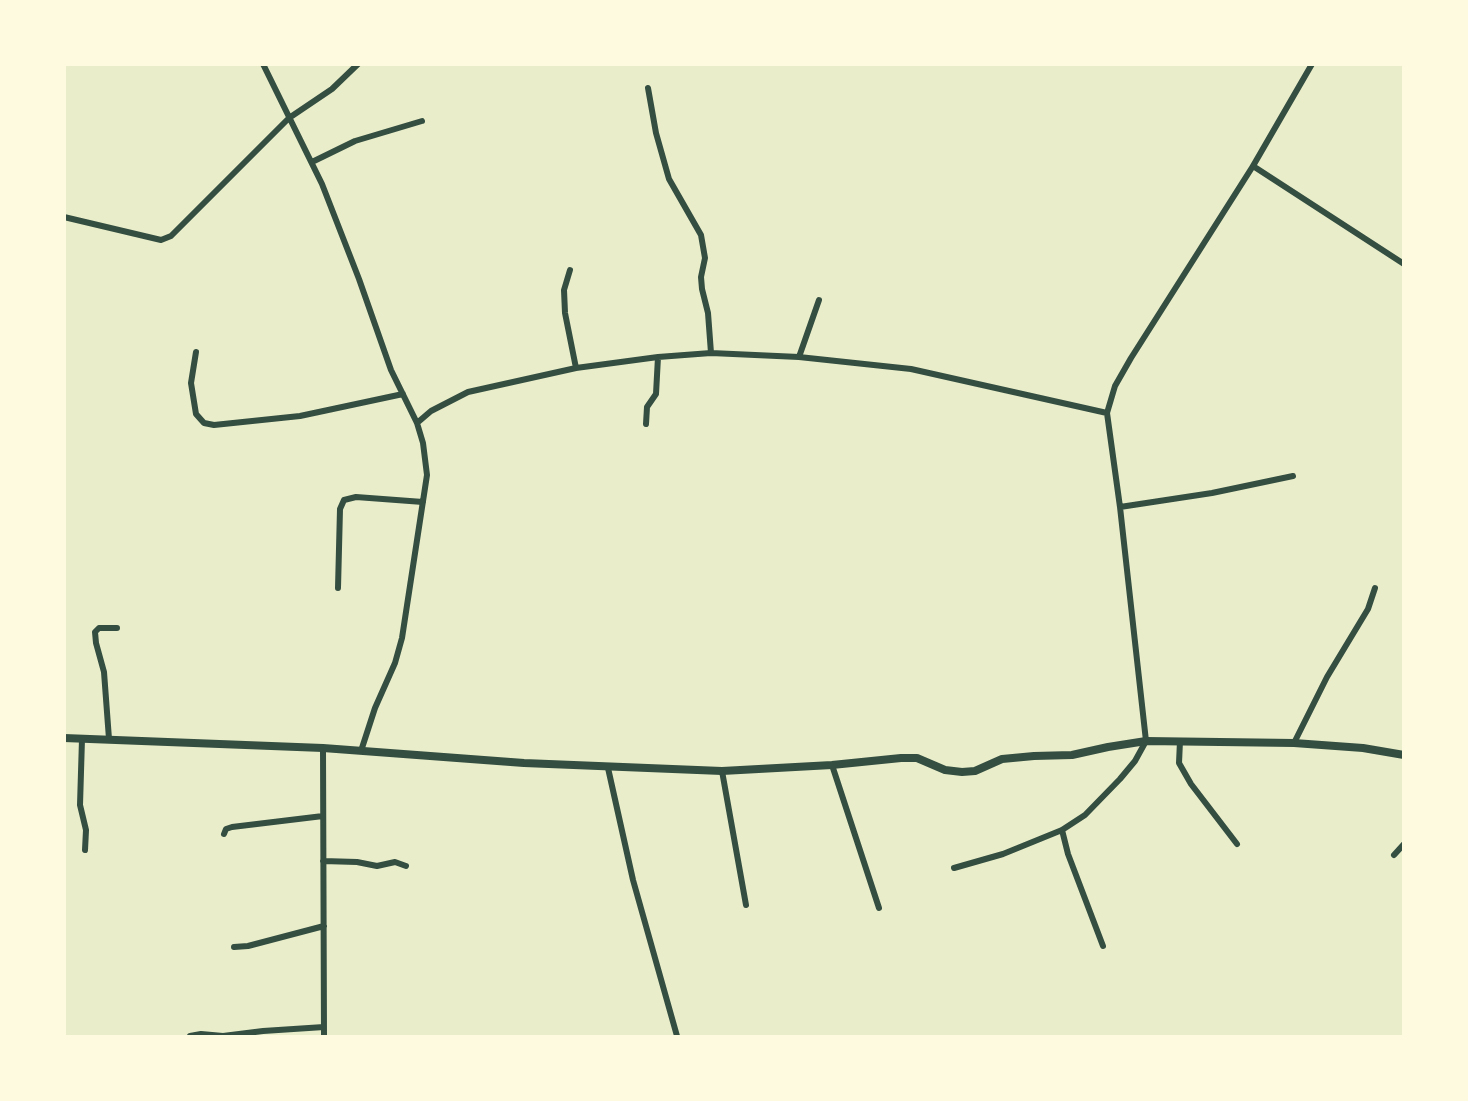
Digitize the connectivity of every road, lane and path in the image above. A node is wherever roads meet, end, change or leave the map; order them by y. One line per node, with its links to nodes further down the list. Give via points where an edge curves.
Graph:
1 (263, 64): 5 (street)
2 (358, 64): 5 (street, via 332,89)
3 (1312, 64): 8 (street)
4 (648, 88): 14 (street, via 669,179 701,235 705,258 702,289)
5 (290, 118): 7 (street); 9 (street, via 171,236 161,240)
6 (422, 121): 7 (street, via 355,141)
7 (312, 162): 18 (street)
8 (1253, 166): 10 (street); 19 (street, via 1131,358 1115,386)
9 (64, 217)
10 (1404, 264)
11 (570, 270): 17 (street, via 564,290 565,313)
12 (819, 300): 16 (street)
13 (196, 352): 18 (street, via 191,383 196,414 204,423 214,425 300,416)
14 (711, 353): 15 (street); 16 (street)
15 (658, 357): 17 (street); 21 (street, via 656,394 647,407)
16 (799, 357): 19 (street, via 911,369)
17 (576, 368): 20 (street, via 468,392)
18 (403, 393): 20 (street)
19 (1107, 413): 24 (street)
20 (417, 423): 23 (street, via 427,475)
21 (646, 424)
22 (1293, 476): 24 (street)
23 (423, 502): 25 (street, via 356,497 344,500 340,509); 35 (street, via 402,638)
24 (1120, 507): 31 (street)
25 (338, 588)
26 (1375, 588): 33 (street, via 1368,609 1331,669)
27 (117, 628): 30 (street, via 99,628 95,632 104,672)
28 (64, 738): 29 (street)
29 (82, 739): 30 (street); 45 (street, via 80,805 86,830)
30 (109, 739): 34 (street)
31 (1146, 741): 32 (street); 37 (street, via 1072,755 1002,759 969,772 945,770 917,758); 41 (street, via 1120,779 1085,815)
32 (1180, 741): 33 (street); 43 (street, via 1179,763)
33 (1294, 743): 36 (street)
34 (323, 748): 35 (street); 40 (street)
35 (361, 751): 38 (street)
36 (1404, 755)
37 (832, 765): 39 (street); 51 (street)
38 (608, 768): 39 (street); 58 (street, via 633,880)
39 (722, 771): 50 (street)
40 (323, 816): 42 (street, via 232,827); 47 (street)
41 (1062, 830): 49 (street, via 1003,854); 53 (street)
42 (224, 834)
43 (1237, 844)
44 (1404, 844): 46 (street)
45 (85, 850)
46 (1395, 855)
47 (323, 861): 48 (street, via 377,866 395,862); 52 (street)
48 (406, 866)
49 (954, 868)
50 (746, 905)
51 (879, 908)
52 (324, 926): 54 (street); 55 (street)
53 (1103, 946)
54 (234, 947)
55 (324, 1027): 56 (street); 57 (street)
56 (190, 1036)
57 (324, 1036)
58 (677, 1036)

